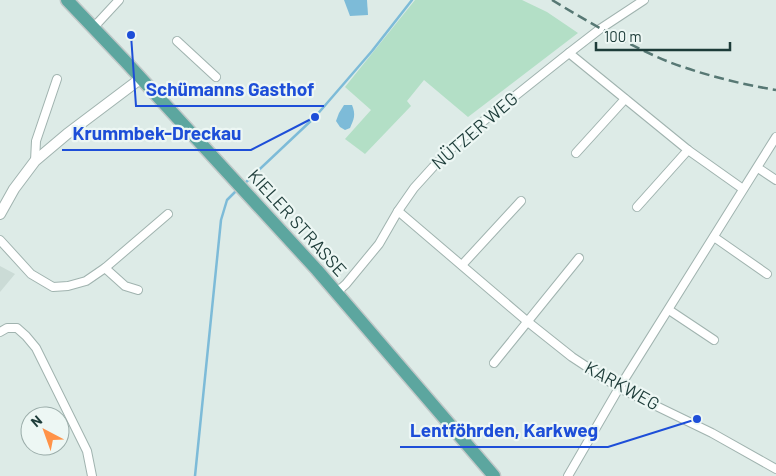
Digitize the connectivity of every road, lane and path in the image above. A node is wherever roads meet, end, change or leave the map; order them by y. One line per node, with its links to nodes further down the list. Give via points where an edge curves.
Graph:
1 (67, 0): 4 (main road, KIELER STRASSE)
2 (119, 0): 4 (street)
3 (644, 0): 6 (street, NÜTZER WEG)
4 (94, 27): 8 (main road, KIELER STRASSE)
5 (177, 41): 7 (street)
6 (568, 53): 10 (street); 20 (street, NÜTZER WEG, via 461,138 414,188)
7 (216, 76)
8 (139, 77): 14 (street); 30 (main road, KIELER STRASSE)
9 (57, 79): 14 (street, via 36,141)
10 (625, 99): 12 (street); 13 (street)
11 (776, 137): 15 (street)
12 (688, 150): 17 (street); 19 (street)
13 (576, 153)
14 (35, 161): 21 (street)
15 (758, 168): 16 (street); 17 (street)
16 (776, 180)
17 (743, 189): 23 (street)
18 (521, 201): 26 (street)
19 (637, 207)
20 (398, 211): 26 (street, KARKWEG); 30 (street, NÜTZER WEG, via 379,244)
21 (0, 214)
22 (168, 214): 27 (street)
23 (714, 237): 28 (street); 31 (street)
24 (0, 240): 27 (street, via 31,274 53,287 86,281)
25 (579, 258): 32 (street)
26 (462, 265): 32 (street, KARKWEG)
27 (105, 268): 29 (street, via 125,286)
28 (767, 274)
29 (138, 290)
30 (336, 293): 39 (main road, KIELER STRASSE)
31 (669, 310): 34 (street); 36 (street)
32 (528, 322): 35 (street); 36 (street, KARKWEG)
33 (0, 332): 38 (street, via 17,328 36,348 87,451)
34 (714, 340)
35 (494, 363)
36 (619, 388): 37 (street, KARKWEG); 40 (street)
37 (776, 469)
38 (92, 476)
39 (494, 476)
40 (568, 476)

